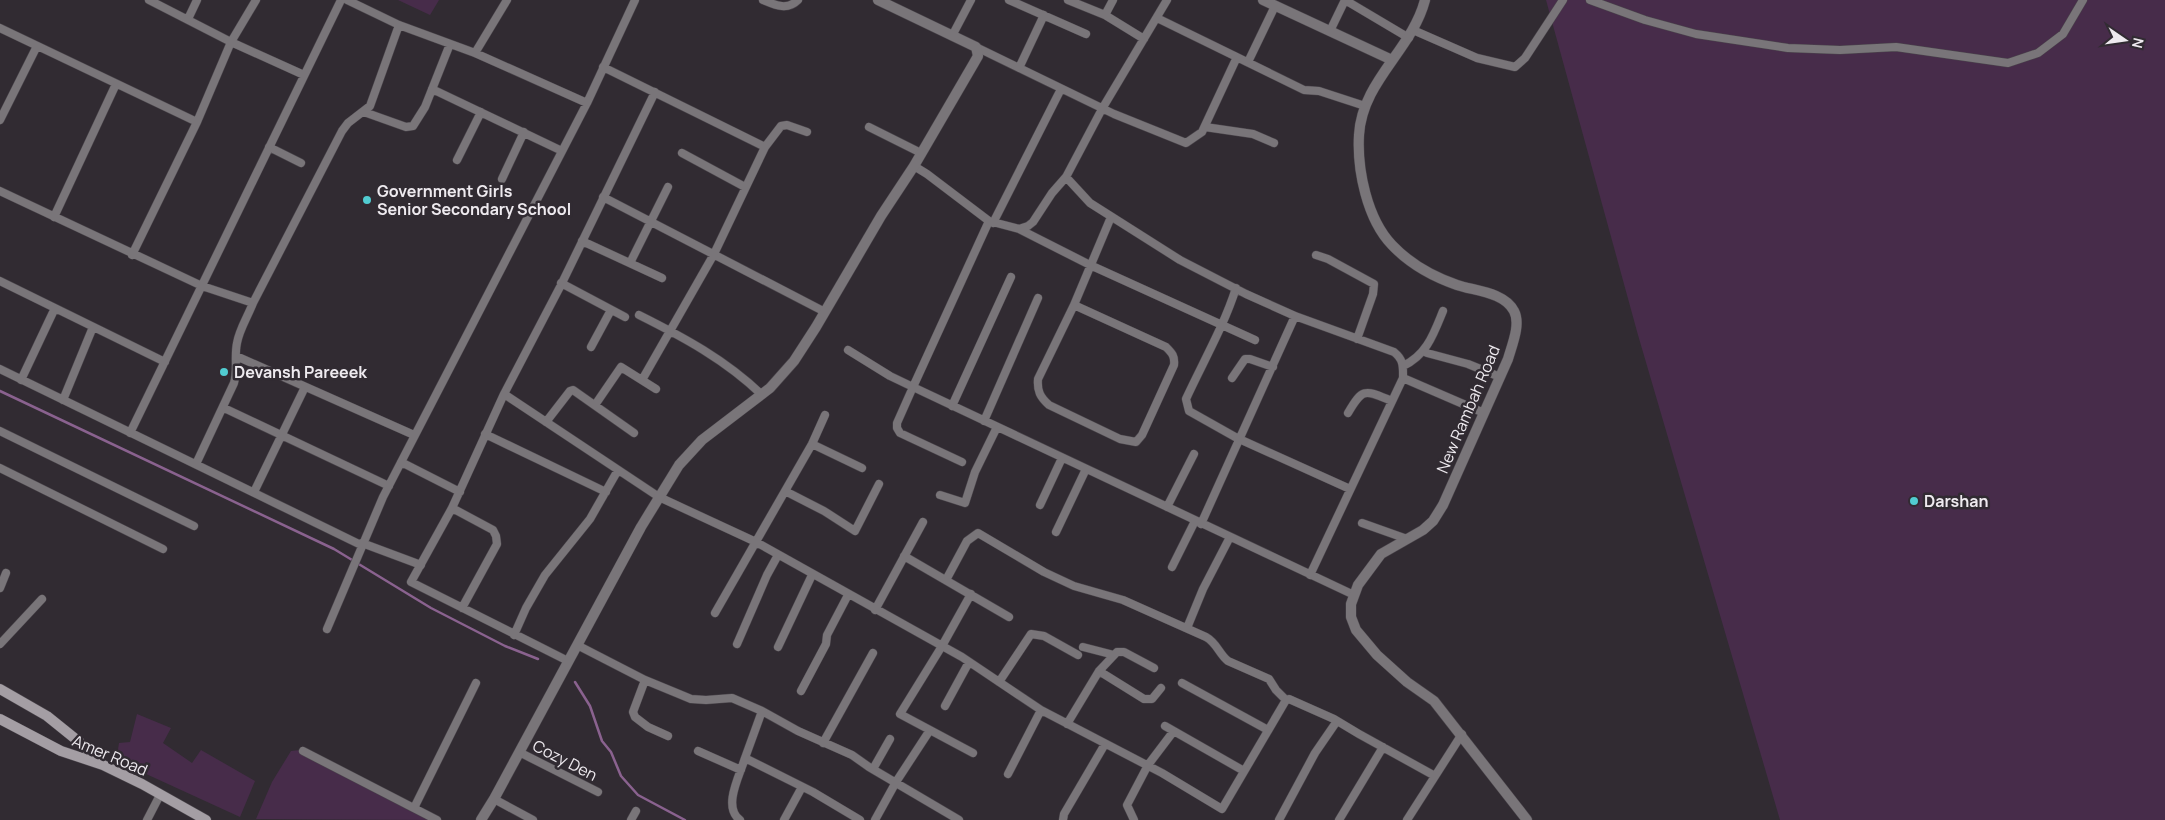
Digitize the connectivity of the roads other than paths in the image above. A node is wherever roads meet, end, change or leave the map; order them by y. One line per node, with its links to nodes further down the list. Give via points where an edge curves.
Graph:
1 (149, 0): 25 (street)
2 (197, 0): 25 (street)
3 (256, 0): 34 (street)
4 (341, 0): 44 (street)
5 (347, 0): 27 (street)
6 (507, 0): 38 (street)
7 (635, 0): 42 (street)
8 (763, 0): 9 (street, via 780,8)
9 (798, 0)
10 (971, 0): 32 (street)
11 (1009, 0): 23 (street)
12 (1068, 0): 24 (street)
13 (1113, 0): 24 (street)
14 (1167, 0): 26 (street)
15 (1263, 0): 22 (street)
16 (1345, 0): 29 (street); 31 (street)
17 (1425, 0): 31 (street, New Rambah Road)
18 (1563, 0): 31 (street, via 1525,58 1515,67 1477,58)
19 (1590, 0): 20 (street, via 1696,34 1788,48 1896,47 2008,63 2038,54 2063,34)
20 (2083, 0)
21 (881, 1): 32 (street)
22 (1275, 6): 29 (street); 41 (street)
23 (1044, 15): 30 (street); 43 (street)
24 (1105, 15): 33 (street)
25 (188, 18): 34 (street)
26 (1157, 18): 33 (street); 39 (street)
27 (399, 25): 35 (street); 52 (street, via 370,106)
28 (0, 28): 36 (street)
29 (1330, 31): 40 (street)
30 (1086, 34)
31 (1411, 34): 40 (street, New Rambah Road)
32 (952, 36): 37 (street)
33 (1144, 39): 51 (street)
34 (231, 42): 44 (street); 55 (street)
35 (450, 44): 38 (street); 46 (street)
36 (37, 46): 45 (street); 54 (street)
37 (976, 47): 43 (street); 65 (street, via 978,56)
38 (475, 53): 49 (street)
39 (1237, 57): 41 (street); 57 (street)
40 (1392, 60): 50 (street, New Rambah Road)
41 (1248, 62): 50 (street, via 1304,90 1319,91)
42 (603, 67): 48 (street); 49 (street)
43 (1019, 68): 47 (street)
44 (304, 75): 62 (street)
45 (116, 84): 55 (street); 75 (street)
46 (432, 89): 52 (street, via 413,126 406,127); 53 (street)
47 (1062, 89): 51 (street); 78 (street)
48 (655, 92): 61 (street); 74 (street)
49 (587, 103): 63 (street)
50 (1365, 106): 115 (street, New Rambah Road, via 1359,135 1359,165 1370,207 1392,245 1435,276 1493,295 1513,309 1516,318 1514,336)
51 (1102, 109): 57 (street, via 1186,143 1194,140); 69 (street)
52 (364, 112): 93 (street, via 342,131)
53 (481, 112): 58 (street); 66 (street)
54 (0, 120)
55 (197, 122): 82 (street)
56 (869, 127): 65 (street)
57 (1205, 127): 60 (street, via 1253,134)
58 (524, 132): 63 (street); 70 (street)
59 (807, 132): 61 (street, via 781,126)
60 (1274, 143)
61 (765, 146): 72 (street)
62 (269, 148): 67 (street); 90 (street)
63 (562, 150): 141 (street)
64 (682, 153): 72 (street)
65 (921, 153): 68 (street)
66 (457, 160)
67 (301, 163)
68 (914, 166): 78 (street); 98 (street, via 880,216)
69 (1066, 177): 76 (street, via 1090,204); 79 (street, via 1033,222)
70 (502, 179)
71 (668, 187): 77 (street)
72 (745, 187): 81 (street)
73 (0, 191): 75 (street)
74 (603, 197): 77 (street); 80 (street)
75 (54, 217): 82 (street)
76 (1111, 217): 85 (street); 91 (street, via 1180,260)
77 (651, 222): 81 (street); 84 (street)
78 (991, 222): 79 (street); 121 (street)
79 (1019, 229): 85 (street)
80 (582, 240): 84 (street); 89 (street)
81 (714, 254): 98 (street); 104 (street)
82 (132, 255): 90 (street)
83 (1316, 255): 105 (street, via 1374,284)
84 (630, 263): 87 (street)
85 (1090, 265): 94 (street); 103 (street)
86 (1011, 277): 128 (street)
87 (662, 278)
88 (0, 281): 95 (street)
89 (561, 283): 96 (street); 123 (street)
90 (202, 286): 93 (street); 111 (street)
91 (1236, 288): 100 (street); 103 (street)
92 (1038, 298): 133 (street)
93 (253, 303): 110 (street, via 237,341)
94 (1074, 305): 94 (street, via 1166,347 1172,353 1174,364 1136,442 1120,439 1049,405 1037,389 1038,379)
95 (54, 308): 102 (street); 118 (street)
96 (611, 310): 101 (street); 107 (street)
97 (1443, 310): 112 (street, via 1429,344)
98 (825, 312): 124 (street, via 794,361)
99 (639, 315): 104 (street)
100 (1295, 316): 105 (street); 113 (street)
101 (624, 317)
102 (93, 326): 111 (street); 125 (street)
103 (1221, 326): 106 (street); 142 (street, via 1186,399 1189,411)
104 (671, 331): 119 (street); 124 (street, via 742,375)
105 (1357, 339): 112 (street, via 1394,352)
106 (1255, 340)
107 (591, 347)
108 (848, 350): 121 (street)
109 (1427, 353): 115 (street)
110 (236, 356): 120 (street); 129 (street, via 238,372)
111 (165, 362): 137 (street)
112 (1404, 366): 117 (street)
113 (1273, 367): 116 (street, via 1245,359); 142 (street)
114 (0, 369): 118 (street)
115 (1500, 377): 131 (street, New Rambah Road)
116 (1232, 378)
117 (1403, 378): 126 (street); 131 (street)
118 (21, 380): 125 (street)
119 (642, 380): 122 (street); 127 (street, via 623,367 619,368)
120 (305, 387): 140 (street); 141 (street)
121 (912, 387): 128 (street); 147 (street, via 897,423 900,433)
122 (656, 389)
123 (504, 394): 134 (street); 139 (street)
124 (762, 394): 160 (street, via 702,440 678,465)
125 (63, 400): 137 (street)
126 (1392, 401): 130 (street, via 1363,392); 155 (street)
127 (595, 406): 134 (street, via 571,390); 138 (street)
128 (952, 406): 133 (street)
129 (224, 408): 140 (street); 148 (street)
130 (1348, 413)
131 (1484, 413): 171 (street, New Rambah Road, via 1443,505 1433,521)
132 (825, 415): 143 (street)
133 (984, 421): 135 (street)
134 (546, 422): 152 (street)
135 (996, 427): 145 (street); 161 (street, via 965,503)
136 (0, 431): 168 (street)
137 (130, 433): 148 (street)
138 (634, 433)
139 (485, 434): 158 (street); 159 (street)
140 (282, 435): 154 (street); 157 (street)
141 (414, 435): 146 (street)
142 (1239, 439): 155 (street); 166 (street)
143 (812, 444): 150 (street); 156 (street)
144 (1194, 454): 163 (street)
145 (1062, 458): 151 (street); 162 (street)
146 (401, 462): 154 (street); 158 (street)
147 (962, 462)
148 (196, 464): 157 (street)
149 (0, 468): 174 (street)
150 (862, 468)
151 (1086, 469): 163 (street); 169 (street)
152 (618, 470): 159 (street); 160 (street)
153 (879, 484): 156 (street, via 855,531)
154 (389, 486): 173 (street)
155 (1350, 489): 181 (street)
156 (785, 491): 172 (street)
157 (254, 492): 173 (street)
158 (460, 492): 164 (street)
159 (606, 492): 194 (street, via 590,519 546,576)
160 (659, 496): 172 (street); 197 (street)
161 (940, 496)
162 (1040, 505)
163 (1167, 507): 166 (street)
164 (452, 508): 177 (street); 188 (street, via 493,530 496,536 496,544)
165 (923, 522): 176 (street)
166 (1198, 522): 170 (street); 178 (street)
167 (1362, 522): 171 (street)
168 (194, 526)
169 (1056, 532)
170 (1230, 537): 181 (street); 192 (street)
171 (1407, 539): 186 (street, New Rambah Road, via 1381,554)
172 (756, 542): 175 (street); 190 (street)
173 (361, 547): 177 (street); 193 (street)
174 (163, 550)
175 (778, 555): 180 (street); 196 (street)
176 (904, 556): 182 (street); 189 (street)
177 (421, 565): 188 (street, via 411,582)
178 (1172, 567)
179 (6, 573): 183 (street)
180 (812, 575): 184 (street); 199 (street)
181 (1310, 575): 186 (street)
182 (946, 580): 185 (street); 192 (street, via 967,541 978,534 1074,586 1123,600)
183 (0, 588)
184 (848, 594): 189 (street); 214 (street)
185 (971, 594): 191 (street); 198 (street)
186 (1354, 595): 226 (street, New Rambah Road, via 1351,617 1356,630 1407,682 1434,701)
187 (42, 599): 195 (street)
188 (462, 608): 194 (street)
189 (875, 610): 198 (street)
190 (715, 613)
191 (1009, 617)
192 (1186, 628): 215 (street, via 1213,641 1228,661 1269,679)
193 (327, 629)
194 (514, 635): 205 (street)
195 (0, 644)
196 (737, 644)
197 (577, 645): 205 (street); 208 (street)
198 (942, 646): 204 (street); 223 (street, via 900,714)
199 (778, 647)
200 (1083, 647): 203 (street)
201 (873, 653): 229 (street)
202 (1078, 655): 209 (street, via 1044,636 1031,634)
203 (1114, 655): 206 (street, via 1120,651); 207 (street)
204 (969, 662): 209 (street); 216 (street)
205 (567, 664): 234 (street)
206 (1154, 668)
207 (1099, 671): 212 (street, via 1144,699 1152,699); 221 (street)
208 (645, 680): 218 (street, via 692,699 732,698); 227 (street, via 634,717)
209 (999, 682): 217 (street)
210 (476, 683): 249 (street)
211 (1182, 683): 224 (street)
212 (1161, 688)
213 (0, 689): 237 (main road, via 47,716)
214 (801, 691)
215 (1286, 700): 220 (street, via 1293,700); 224 (street)
216 (945, 706)
217 (1041, 710): 221 (street); 242 (street)
218 (762, 711): 229 (street); 236 (street)
219 (0, 719): 237 (main road, Amer Road, via 61,751)
220 (1337, 721): 231 (street); 264 (street, via 1315,753)
221 (1067, 724): 230 (street)
222 (1165, 726): 225 (street)
223 (930, 730): 235 (street); 244 (street)
224 (1268, 730): 241 (street)
225 (1174, 732): 238 (street); 241 (street)
226 (1462, 734): 243 (street); 267 (street, New Rambah Road)
227 (668, 736)
228 (890, 739): 239 (street)
229 (823, 743): 239 (street, via 852,755)
230 (1105, 744): 238 (street); 262 (street, via 1064,814)
231 (1383, 747): 243 (street); 265 (street)
232 (303, 751): 249 (street)
233 (698, 751): 240 (street)
234 (519, 752): 246 (street, Cozy Den); 248 (street)
235 (973, 753)
236 (745, 758): 240 (street); 245 (street)
237 (103, 765): 247 (main road, Amer Road)
238 (1148, 766): 241 (street, via 1222,809); 263 (street, via 1127,805)
239 (873, 769): 244 (street)
240 (741, 770): 257 (street, via 731,805 733,815)
241 (1244, 771)
242 (1008, 774)
243 (1435, 776): 266 (street)
244 (896, 782): 260 (street); 261 (street)
245 (802, 787): 258 (street); 259 (street)
246 (598, 792)
247 (160, 795): 251 (street); 252 (main road, Amer Road)
248 (494, 799): 254 (street); 255 (street)
249 (414, 808): 253 (street)
250 (636, 811): 256 (street)
251 (148, 820)
252 (206, 820)
253 (437, 820)
254 (480, 820)
255 (533, 820)
256 (631, 820)
257 (740, 820)
258 (784, 820)
259 (860, 820)
260 (875, 820)
261 (959, 820)
262 (1064, 820)
263 (1134, 820)
264 (1279, 820)
265 (1339, 820)
266 (1407, 820)
267 (1527, 820)

